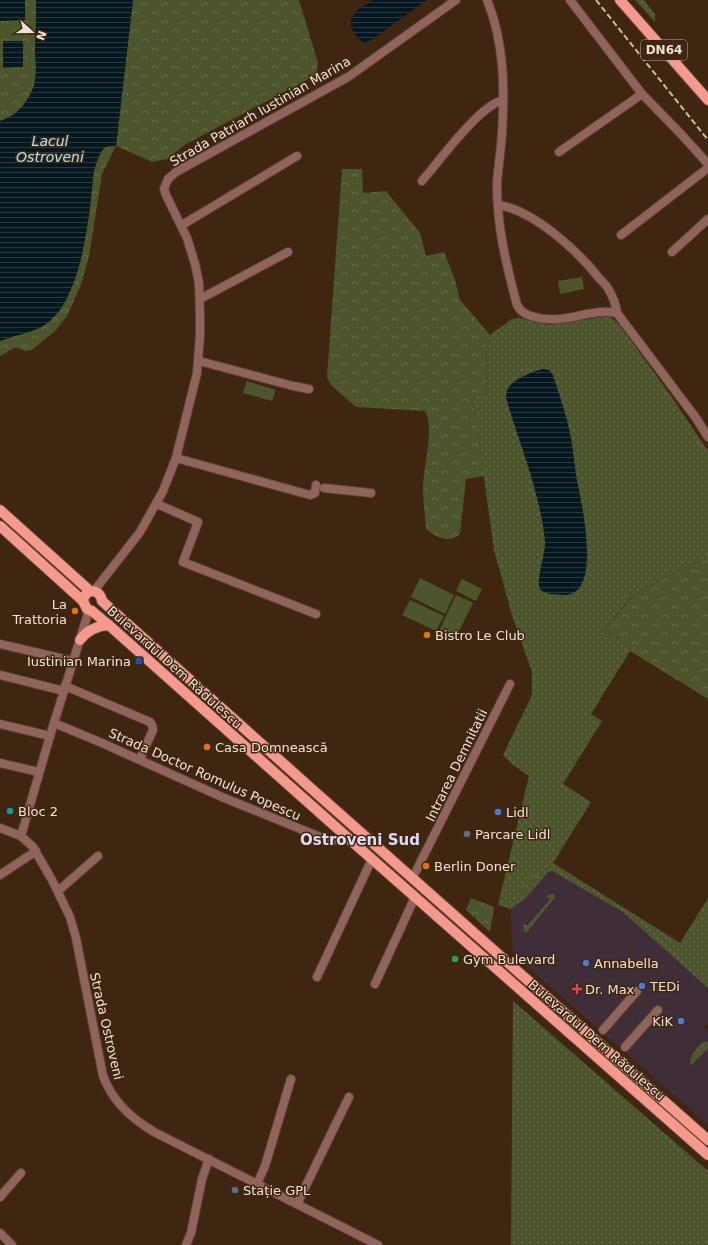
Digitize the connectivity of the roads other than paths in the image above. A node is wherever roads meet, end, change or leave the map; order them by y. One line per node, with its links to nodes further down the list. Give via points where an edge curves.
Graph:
1 (456, 0): 15 (street, Strada Patriarh Iustinian Marina, via 348,77 171,176 164,189)
2 (487, 0): 6 (street, via 493,13 500,46)
3 (570, 0): 5 (street)
4 (620, 0): 7 (main road, DN64)
5 (642, 94): 8 (street); 10 (street)
6 (503, 100): 12 (street, via 496,102 476,118); 13 (street, via 497,183)
7 (708, 100)
8 (559, 152)
9 (297, 156): 15 (street)
10 (708, 164)
11 (708, 168): 16 (street)
12 (422, 181)
13 (498, 206): 20 (street, via 516,210 568,244 610,291); 20 (street, via 503,249 517,305 523,313 555,320 603,311)
14 (708, 218): 18 (street)
15 (182, 225): 19 (street, Strada Patriarh Iustinian Marina, via 196,264)
16 (621, 235)
17 (288, 252): 19 (street)
18 (672, 252)
19 (200, 299): 21 (street, Strada Patriarh Iustinian Marina)
20 (617, 313): 23 (street)
21 (199, 361): 22 (street); 24 (street, Strada Patriarh Iustinian Marina)
22 (309, 388)
23 (708, 437)
24 (176, 458): 25 (street, via 310,495 320,487); 26 (street, Strada Patriarh Iustinian Marina)
25 (371, 493)
26 (157, 504): 29 (street, Strada Patriarh Iustinian Marina, via 140,532 105,578); 32 (street, via 198,522 183,562)
27 (0, 510): 29 (main road, Bulevardul Dem Rădulescu)
28 (0, 526): 30 (main road, Bulevardul Dem Rădulescu)
29 (97, 595): 30 (main road, via 85,595); 31 (main road, Bulevardul Dem Rădulescu, via 100,607); 53 (main road, Bulevardul Dem Rădulescu)
30 (83, 601): 31 (main road, Bulevardul Dem Rădulescu, via 84,607)
31 (91, 611): 33 (main road, Bulevardul Dem Rădulescu); 34 (street)
32 (316, 614)
33 (109, 625): 34 (main road, via 91,629); 48 (main road, Bulevardul Dem Rădulescu)
34 (80, 640): 36 (street)
35 (0, 644): 36 (street)
36 (74, 661): 39 (street)
37 (0, 675): 39 (street)
38 (510, 684): 53 (street, Intrarea Demnitatii)
39 (65, 688): 40 (street); 43 (street, via 150,722 153,730)
40 (54, 723): 42 (street); 43 (street, Strada Doctor Romulus Popescu)
41 (0, 724): 42 (street)
42 (50, 736): 45 (street)
43 (140, 759): 48 (street, Strada Doctor Romulus Popescu, via 222,797 325,839 331,841)
44 (0, 763): 45 (street)
45 (39, 772): 47 (street)
46 (0, 828): 47 (street, Strada Ostroveni)
47 (21, 836): 49 (street, Strada Ostroveni)
48 (347, 837): 51 (main road, Bulevardul Dem Rădulescu)
49 (36, 851): 52 (street); 54 (street, Strada Ostroveni)
50 (98, 856): 54 (street)
51 (372, 860): 55 (main road, Bulevardul Dem Rădulescu); 58 (street)
52 (0, 875)
53 (412, 879): 56 (main road, Bulevardul Dem Rădulescu)
54 (58, 891): 68 (street, Strada Ostroveni, via 74,928 102,1068 110,1092 123,1109 143,1125)
55 (416, 897): 57 (main road, Bulevardul Dem Rădulescu); 59 (street)
56 (510, 964): 57 (main road); 66 (main road, Bulevardul Dem Rădulescu)
57 (502, 973): 67 (main road, Bulevardul Dem Rădulescu)
58 (317, 977)
59 (375, 984)
60 (637, 991): 62 (street)
61 (658, 1010): 63 (street)
62 (603, 1030)
63 (625, 1047)
64 (290, 1079): 70 (street, via 265,1166)
65 (349, 1097): 72 (street)
66 (708, 1140)
67 (708, 1155)
68 (209, 1159): 70 (street, Strada Ostroveni); 75 (street)
69 (21, 1173): 71 (street)
70 (257, 1184): 72 (street, Strada Ostroveni)
71 (0, 1197)
72 (297, 1204): 76 (street, Strada Ostroveni)
73 (0, 1233): 74 (street)
74 (12, 1245)
75 (186, 1245)
76 (378, 1245)

